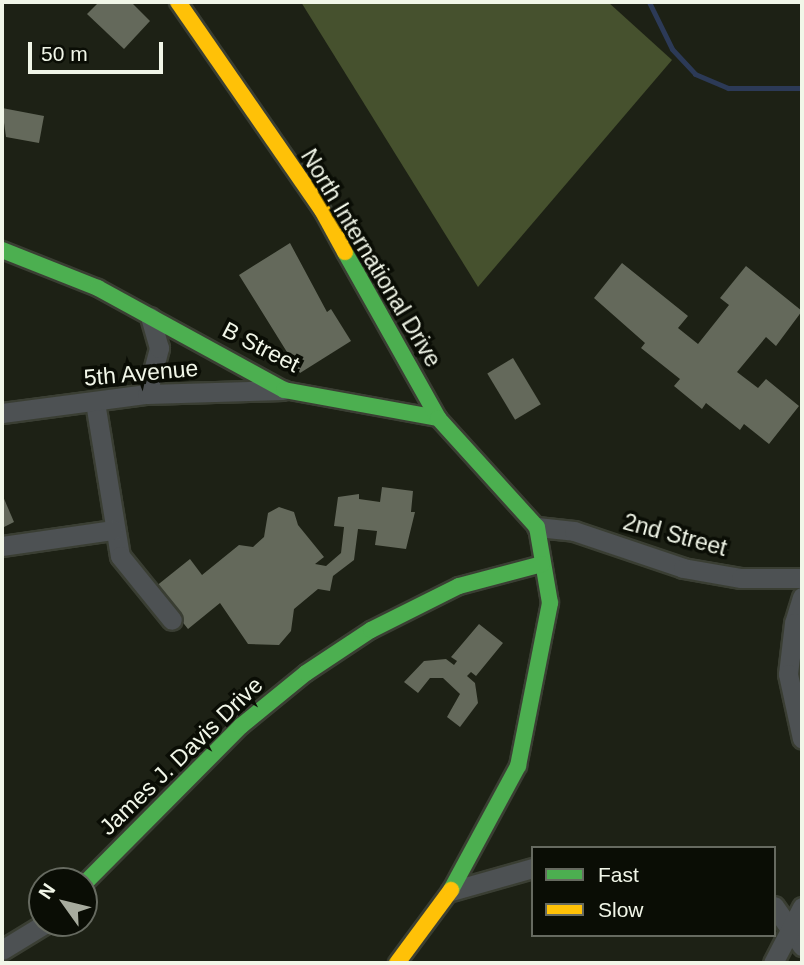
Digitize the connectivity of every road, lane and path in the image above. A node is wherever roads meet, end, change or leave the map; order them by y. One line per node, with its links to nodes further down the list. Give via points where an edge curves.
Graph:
1 (178, 2): 8 (street, North International Drive, via 322,210)
2 (2, 250): 3 (street, B Street, via 98,288)
3 (150, 317): 4 (street, B Street); 5 (street, via 159,348)
4 (284, 390): 5 (street, 5th Avenue); 8 (street, B Street)
5 (147, 394): 6 (street, 5th Avenue)
6 (95, 401): 7 (street, 5th Avenue); 10 (street)
7 (2, 413)
8 (438, 418): 9 (street, North International Drive)
9 (537, 527): 12 (street); 13 (street, 2nd Street, via 574,531 682,568 741,578)
10 (113, 530): 11 (street); 15 (street, via 120,556)
11 (2, 546)
12 (542, 564): 18 (street, James J. Davis Drive, via 459,586 371,630 306,673 241,726); 19 (street, via 550,604 518,766)
13 (802, 578)
14 (802, 597): 16 (street, via 788,674)
15 (172, 620)
16 (802, 739)
17 (531, 869): 19 (street)
18 (98, 870)
19 (451, 891): 25 (street)
20 (802, 907): 23 (street)
21 (776, 909): 23 (street)
22 (28, 934): 24 (street)
23 (796, 938): 26 (street)
24 (2, 950)
25 (397, 963)
26 (773, 963)

